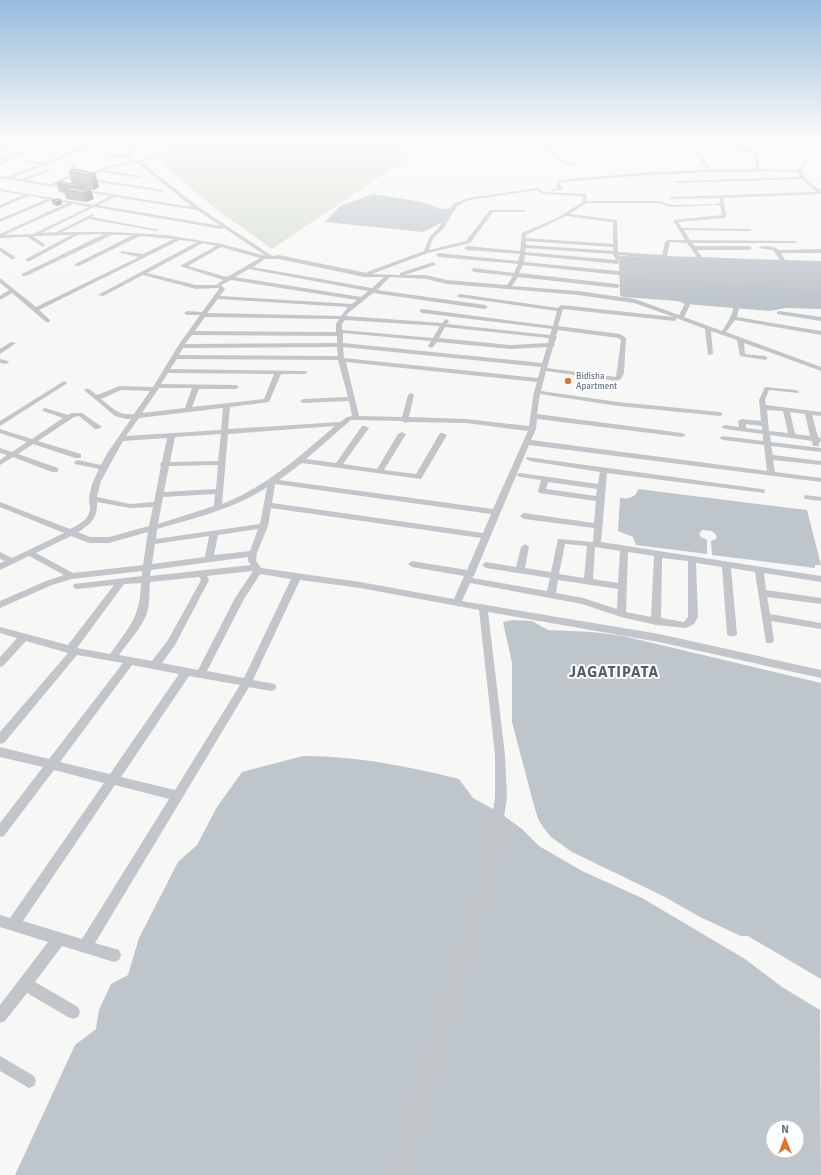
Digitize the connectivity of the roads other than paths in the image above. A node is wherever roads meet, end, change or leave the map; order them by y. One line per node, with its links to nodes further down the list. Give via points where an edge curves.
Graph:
1 (27, 195): 22 (street)
2 (34, 195): 11 (street)
3 (58, 195): 11 (street)
4 (109, 195): 9 (street)
5 (180, 195): 25 (street)
6 (497, 195): 59 (street, via 468,199 455,205 441,228 431,238)
7 (581, 195): 17 (street, via 584,195)
8 (775, 195): 10 (street)
9 (114, 196): 12 (street); 21 (street)
10 (721, 197): 13 (street); 18 (street)
11 (52, 198): 16 (street); 31 (street)
12 (127, 198): 15 (street); 20 (street)
13 (671, 198)
14 (79, 199): 16 (street)
15 (120, 201)
16 (72, 202): 21 (street); 44 (street)
17 (585, 202): 18 (street, via 661,202 673,206); 28 (street)
18 (722, 204): 33 (street, via 724,217 675,221)
19 (113, 205): 23 (street)
20 (172, 205): 24 (street); 25 (street)
21 (92, 206): 23 (street); 41 (street)
22 (0, 207)
23 (106, 208): 29 (street); 30 (street)
24 (166, 209)
25 (198, 209): 32 (street)
26 (524, 211): 59 (street, via 492,211 468,242)
27 (160, 213): 29 (street)
28 (566, 215): 38 (street); 50 (street, via 615,221)
29 (153, 216): 32 (street)
30 (87, 217): 36 (street); 39 (street)
31 (0, 221)
32 (226, 229): 65 (street)
33 (680, 229): 34 (street); 48 (street)
34 (750, 230)
35 (80, 232): 37 (street); 39 (street); 69 (street)
36 (169, 232): 42 (street); 43 (street)
37 (112, 233): 40 (street); 81 (street)
38 (526, 233): 46 (street, via 523,236); 50 (street)
39 (54, 234): 41 (street)
40 (140, 234): 42 (street); 75 (street)
41 (30, 235): 44 (street); 52 (street)
42 (163, 235): 45 (street)
43 (194, 235)
44 (0, 237)
45 (180, 238): 47 (street); 64 (street)
46 (525, 239): 50 (street); 53 (street)
47 (203, 241): 51 (street); 78 (street)
48 (688, 241): 49 (street); 55 (street); 66 (street, via 668,241)
49 (795, 242)
50 (616, 244): 62 (street)
51 (222, 245): 65 (street); 85 (street, via 183,266)
52 (43, 246)
53 (525, 246): 61 (street); 62 (street)
54 (467, 248): 61 (street)
55 (692, 248): 60 (street, via 773,248); 68 (street)
56 (0, 249): 67 (street)
57 (821, 251): 60 (street)
58 (123, 252): 64 (street)
59 (426, 252): 82 (street)
60 (778, 252): 70 (street)
61 (524, 254): 71 (street); 74 (street)
62 (616, 254): 66 (street); 71 (street)
63 (439, 255): 74 (street)
64 (144, 256): 107 (street)
65 (266, 257): 76 (street); 82 (street)
66 (664, 257): 68 (street)
67 (14, 258)
68 (700, 258): 70 (street)
69 (28, 260)
70 (784, 261): 72 (street)
71 (617, 262): 79 (street)
72 (821, 263)
73 (433, 264): 83 (street)
74 (521, 264): 79 (street); 80 (street)
75 (77, 265)
76 (247, 267): 85 (street); 93 (street)
77 (474, 270): 80 (street)
78 (143, 273): 89 (street, via 196,287); 96 (street)
79 (618, 273): 87 (street); 90 (street)
80 (517, 274): 90 (street); 91 (street)
81 (24, 275)
82 (364, 275): 84 (street)
83 (397, 275): 84 (street); 91 (street, via 426,276 447,282)
84 (388, 276): 93 (street)
85 (228, 278): 89 (street, via 219,283); 101 (street)
86 (0, 281): 94 (street)
87 (733, 282): 92 (street); 115 (street, via 738,305)
88 (463, 285): 97 (street)
89 (219, 286): 98 (street, via 222,289)
90 (617, 286): 100 (street)
91 (509, 287): 95 (street)
92 (821, 288)
93 (372, 290): 101 (street); 102 (street)
94 (11, 291): 99 (street); 107 (street)
95 (585, 294): 100 (street); 106 (street)
96 (101, 295)
97 (460, 296): 102 (street); 108 (street)
98 (217, 297): 104 (street); 111 (street)
99 (0, 298)
100 (614, 298): 116 (street, via 635,301)
101 (360, 299): 104 (street)
102 (456, 303): 105 (street); 112 (street)
103 (687, 305): 116 (street)
104 (352, 306): 114 (street)
105 (485, 307)
106 (577, 308): 108 (street, via 566,307); 116 (street)
107 (35, 310): 118 (street)
108 (559, 310): 120 (street)
109 (422, 311): 112 (street)
110 (187, 313): 111 (street)
111 (204, 314): 114 (street); 123 (street)
112 (450, 314): 119 (street); 120 (street)
113 (779, 314): 117 (street)
114 (341, 318): 119 (street); 122 (street)
115 (734, 318): 124 (street); 125 (street)
116 (683, 319): 121 (street)
117 (821, 319)
118 (48, 321)
119 (444, 325): 126 (street); 128 (street)
120 (556, 328): 126 (street); 139 (street, via 623,337 621,373 619,378 610,379)
121 (708, 328): 124 (street); 135 (street)
122 (339, 332): 123 (street); 128 (street); 130 (street)
123 (191, 333): 132 (street)
124 (723, 333): 127 (street)
125 (821, 333)
126 (554, 336): 131 (street)
127 (740, 339): 137 (street, via 742,355); 140 (street)
128 (434, 340): 131 (street, via 511,347); 133 (street)
129 (13, 343): 134 (street)
130 (341, 345): 132 (street); 138 (street); 139 (street)
131 (552, 345): 139 (street)
132 (181, 346): 136 (street)
133 (431, 346)
134 (0, 352)
135 (710, 354)
136 (174, 357): 138 (street); 141 (street)
137 (765, 358)
138 (341, 359): 145 (street); 154 (street)
139 (544, 367): 145 (street)
140 (821, 369)
141 (166, 371): 142 (street); 148 (street)
142 (243, 371): 143 (street); 147 (street, via 235,390)
143 (278, 372): 144 (street); 156 (street, via 267,401)
144 (305, 372)
145 (541, 380): 150 (street)
146 (64, 383): 169 (street)
147 (196, 387): 148 (street); 159 (street)
148 (155, 388): 153 (street, via 120,388); 164 (street)
149 (87, 390): 153 (street)
150 (537, 392): 162 (street); 165 (street)
151 (796, 392): 157 (street, via 767,388 762,400)
152 (411, 395): 168 (street)
153 (97, 398): 164 (street, via 121,417)
154 (351, 399): 155 (street); 167 (street)
155 (303, 401)
156 (227, 406): 159 (street); 178 (street)
157 (763, 407): 160 (street); 171 (street)
158 (45, 410): 166 (street)
159 (187, 410): 164 (street)
160 (786, 410): 161 (street); 183 (street)
161 (808, 412): 163 (street); 187 (street)
162 (720, 414)
163 (821, 414)
164 (136, 415): 186 (street)
165 (533, 416): 175 (street); 182 (street)
166 (68, 417): 172 (street, via 80,414); 188 (street)
167 (356, 417): 168 (street); 170 (street)
168 (405, 421): 175 (street, via 466,421)
169 (0, 424)
170 (340, 424): 178 (street); 196 (street)
171 (765, 424): 176 (street, via 742,421); 179 (street)
172 (98, 427)
173 (725, 427): 176 (street)
174 (365, 428): 201 (street)
175 (532, 428): 189 (street)
176 (743, 430): 179 (street)
177 (0, 431): 188 (street)
178 (225, 432): 184 (street); 198 (street)
179 (766, 433): 183 (street); 190 (street)
180 (402, 434): 206 (street)
181 (443, 435): 206 (street, via 418,477)
182 (682, 435)
183 (792, 436): 187 (street)
184 (171, 437): 186 (street); 200 (street)
185 (723, 438): 190 (street)
186 (121, 439): 203 (street)
187 (818, 440): 192 (street)
188 (31, 442): 193 (street); 203 (street)
189 (526, 442): 202 (street); 224 (street)
190 (767, 444): 192 (street); 194 (street)
191 (0, 450): 193 (street)
192 (819, 450)
193 (12, 455): 197 (street); 204 (street)
194 (769, 457): 199 (street); 207 (street)
195 (530, 459): 205 (street)
196 (300, 460): 201 (street); 211 (street)
197 (0, 463)
198 (221, 463): 200 (street); 214 (street)
199 (821, 463)
200 (164, 464): 215 (street)
201 (338, 466): 206 (street)
202 (652, 467): 205 (street); 207 (street); 213 (street)
203 (103, 468): 217 (street)
204 (55, 470)
205 (604, 470): 212 (street)
206 (379, 472)
207 (771, 473): 210 (street)
208 (520, 475): 209 (street)
209 (545, 479): 212 (street); 218 (street, via 542,491)
210 (821, 480)
211 (272, 482): 222 (street); 223 (street); 224 (street)
212 (601, 487): 218 (street)
213 (761, 490)
214 (219, 491): 215 (street); 223 (street)
215 (158, 495): 221 (street)
216 (808, 497): 219 (street)
217 (93, 499): 221 (street, via 130,506); 229 (street, via 94,511 90,519)
218 (600, 499): 227 (street)
219 (821, 499)
220 (0, 504): 229 (street)
221 (157, 504): 228 (street)
222 (269, 505): 226 (street); 231 (street)
223 (218, 507): 228 (street)
224 (497, 512): 231 (street)
225 (524, 516): 227 (street)
226 (264, 526): 230 (street); 237 (street)
227 (597, 526): 233 (street)
228 (153, 528): 229 (street, via 109,540 89,540); 232 (street)
229 (70, 533): 236 (street)
230 (214, 533): 232 (street); 240 (street)
231 (486, 536): 254 (street)
232 (152, 542): 247 (street)
233 (595, 544): 235 (street); 253 (street, via 561,541); 259 (street)
234 (525, 547): 250 (street)
235 (624, 550): 239 (street); 261 (street)
236 (30, 553): 242 (street); 252 (street)
237 (253, 553): 240 (street); 248 (street, via 252,561)
238 (0, 555): 242 (street)
239 (658, 555): 241 (street); 270 (street)
240 (209, 559): 247 (street)
241 (692, 560): 245 (street); 270 (street, via 691,622 686,626)
242 (12, 561): 246 (street)
243 (412, 564): 254 (street)
244 (486, 565): 250 (street)
245 (726, 565): 249 (street); 273 (street)
246 (0, 567)
247 (148, 567): 252 (street); 257 (street)
248 (257, 569): 251 (street); 255 (street); 282 (street)
249 (759, 570): 256 (street); 262 (street)
250 (520, 571): 253 (street)
251 (201, 573): 257 (street); 280 (street, via 204,582 170,647)
252 (72, 576): 266 (street, via 49,583)
253 (554, 576): 259 (street); 263 (street)
254 (469, 577): 263 (street); 265 (street)
255 (296, 578): 265 (street, via 360,585); 284 (street)
256 (821, 579)
257 (145, 580): 258 (street); 277 (street, via 145,596 138,622)
258 (121, 582): 260 (street); 276 (street)
259 (588, 582): 261 (street)
260 (77, 586)
261 (622, 587): 268 (street)
262 (762, 592): 264 (street); 269 (street)
263 (551, 595): 268 (street, via 582,601)
264 (821, 601)
265 (457, 603): 267 (street)
266 (0, 605)
267 (483, 608): 283 (street, via 659,638); 302 (street, via 500,755 501,790 492,866 419,1102)
268 (621, 614): 270 (street)
269 (766, 617): 271 (street); 275 (street)
270 (656, 622)
271 (821, 626)
272 (0, 630): 274 (street)
273 (732, 634)
274 (23, 638): 276 (street); 279 (street)
275 (769, 640)
276 (73, 650): 277 (street); 286 (street)
277 (112, 658): 278 (street)
278 (130, 661): 280 (street); 288 (street)
279 (0, 662)
280 (155, 665): 281 (street)
281 (187, 671): 282 (street); 289 (street)
282 (201, 673): 284 (street)
283 (821, 674)
284 (247, 682): 285 (street); 290 (street)
285 (271, 686)
286 (0, 740)
287 (0, 752): 288 (street)
288 (52, 765): 289 (street); 291 (street)
289 (113, 780): 290 (street); 293 (street)
290 (178, 796): 295 (street)
291 (0, 832)
292 (0, 921): 293 (street)
293 (13, 925): 294 (street)
294 (60, 939): 295 (street); 297 (street)
295 (85, 947): 296 (street)
296 (114, 955)
297 (25, 984): 298 (street); 299 (street)
298 (73, 1012)
299 (0, 1016)
300 (0, 1063): 301 (street)
301 (29, 1081)
302 (400, 1175)

